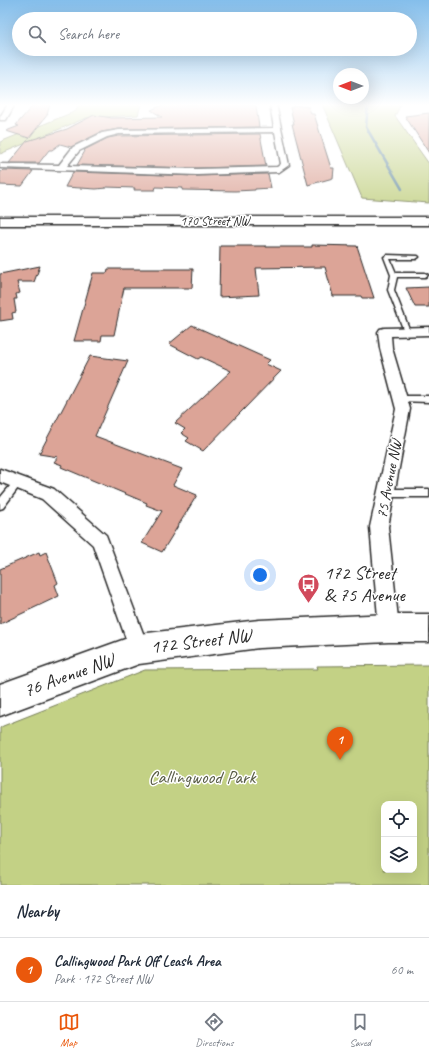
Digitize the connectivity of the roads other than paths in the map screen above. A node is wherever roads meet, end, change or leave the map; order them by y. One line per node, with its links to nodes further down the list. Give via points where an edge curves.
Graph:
1 (82, 145): 4 (street, via 76,148)
2 (281, 145): 4 (street, via 285,165 279,169 198,172)
3 (0, 166): 4 (street)
4 (60, 168)
5 (0, 221): 6 (main road, 170 Street NW)
6 (429, 221)
7 (0, 231): 8 (main road, 170 Street NW)
8 (429, 231)
9 (416, 257): 10 (lane, via 387,257)
10 (394, 275): 11 (lane); 12 (lane, via 390,290)
11 (425, 275)
12 (407, 331): 13 (street); 14 (street, 75 Avenue NW, via 384,332 386,348)
13 (429, 331)
14 (401, 398): 15 (lane); 18 (street, 75 Avenue NW, via 402,408)
15 (429, 399)
16 (0, 475): 17 (street, 172 Street NW)
17 (18, 482): 20 (lane); 23 (street, 172 Street NW, via 48,494 100,540)
18 (386, 493): 19 (lane); 21 (street, 75 Avenue NW, via 379,527)
19 (429, 493)
20 (0, 505)
21 (389, 628): 22 (main road, 172 Street NW); 23 (main road, 172 Street NW, via 259,634)
22 (429, 628)
23 (139, 649): 24 (main road, 76 Avenue NW)
24 (0, 700)

